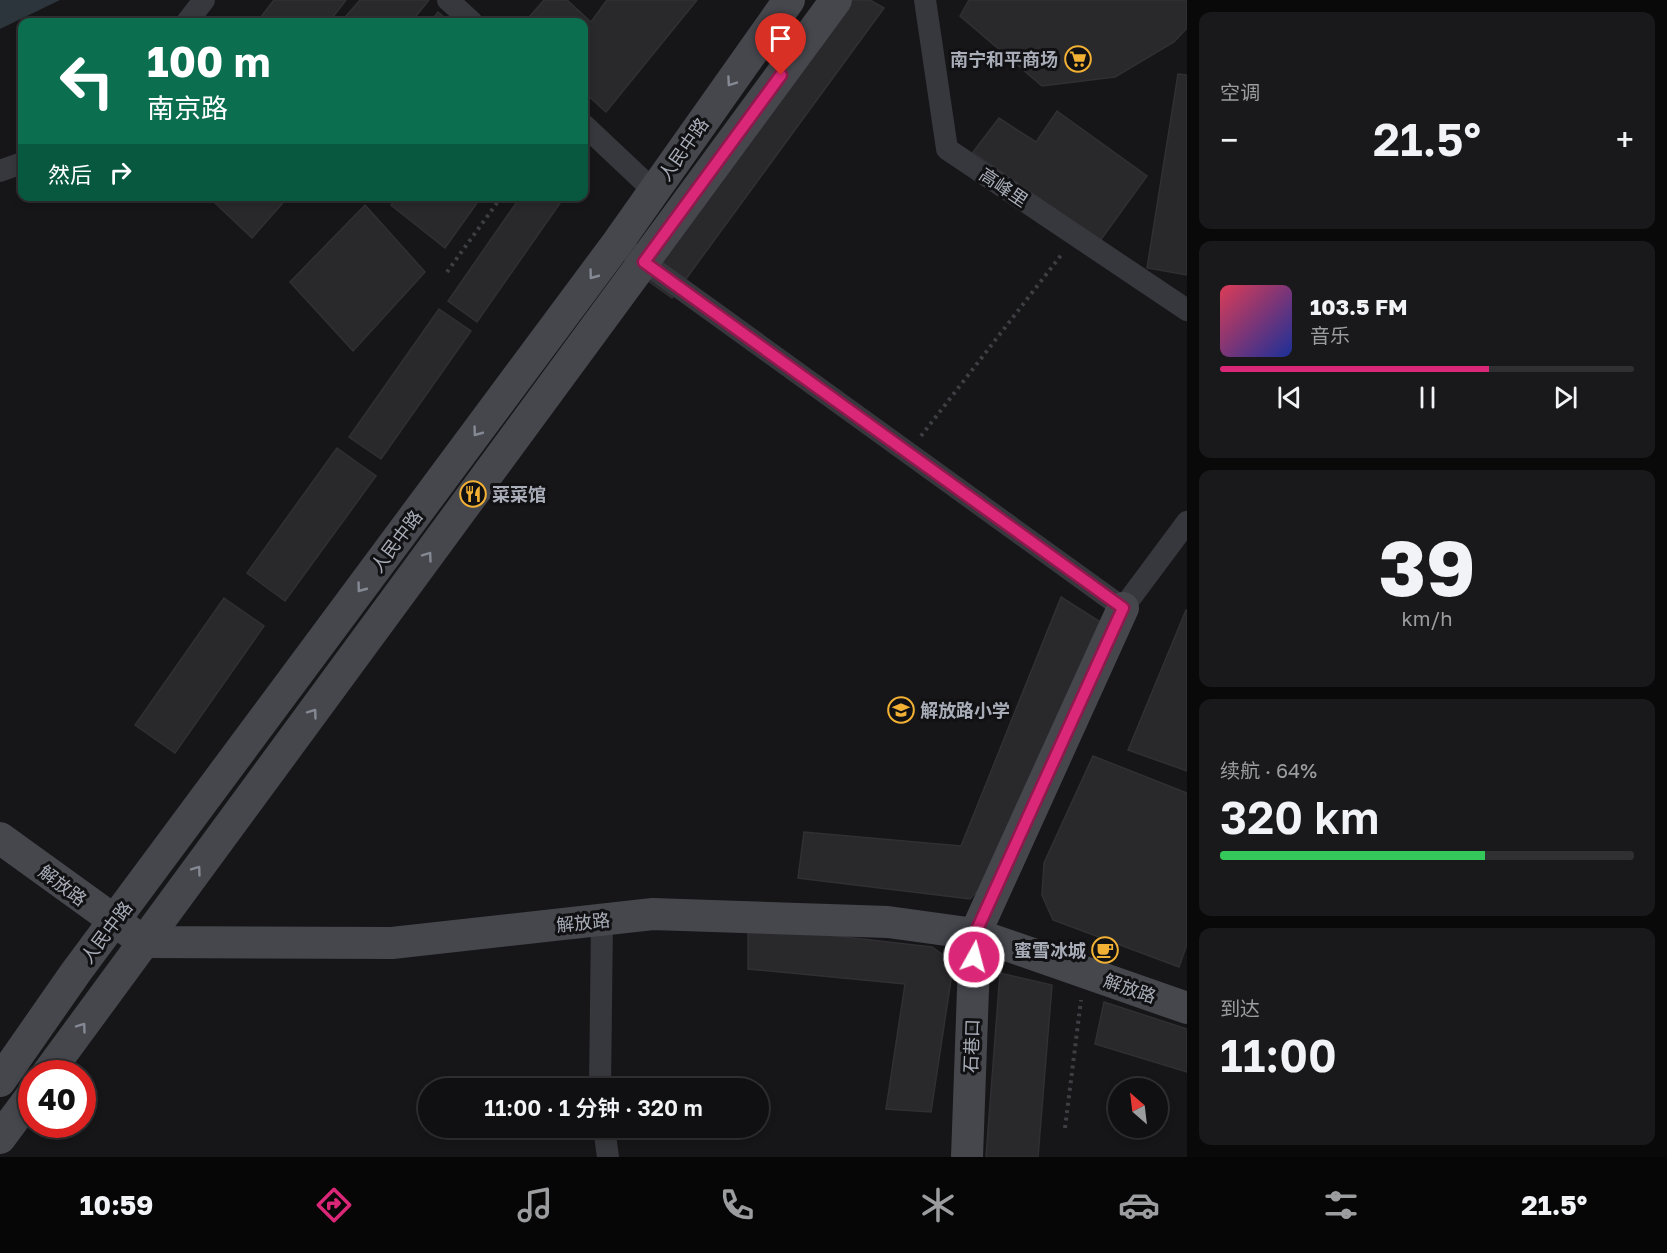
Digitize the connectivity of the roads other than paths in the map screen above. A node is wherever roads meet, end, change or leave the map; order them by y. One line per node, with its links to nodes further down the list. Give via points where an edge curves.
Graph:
1 (204, 0): 6 (street)
2 (448, 0): 7 (street)
3 (789, 0): 11 (main road, 人民中路, one-way to 11)
4 (836, 0): 13 (main road, 人民中路)
5 (925, 0): 14 (street, 高峰里, via 947,149)
6 (190, 18)
7 (468, 18)
8 (588, 129): 11 (street)
9 (18, 164): 10 (street)
10 (0, 171)
11 (653, 190): 12 (main road, 人民中路)
12 (618, 242): 13 (street); 19 (main road, 人民中路, one-way to 19)
13 (644, 262): 16 (street); 21 (main road, 人民中路, one-way to 13)
14 (1187, 310)
15 (1187, 522): 16 (street)
16 (1123, 608): 20 (main road)
17 (0, 838): 19 (main road, 解放路)
18 (602, 920): 20 (main road, 解放路, via 653,914 888,921); 21 (main road, 解放路, via 392,943); 24 (street)
19 (113, 922): 21 (main road, 解放路); 25 (main road, 人民中路)
20 (975, 934): 22 (main road, 解放路); 30 (main road, 石巷口)
21 (144, 942): 23 (main road, 人民中路, one-way to 21)
22 (1187, 1008)
23 (57, 1060)
24 (600, 1078)
25 (0, 1081)
26 (18, 1114): 27 (main road)
27 (0, 1138)
28 (605, 1138): 29 (street)
29 (608, 1157)
30 (967, 1157)

